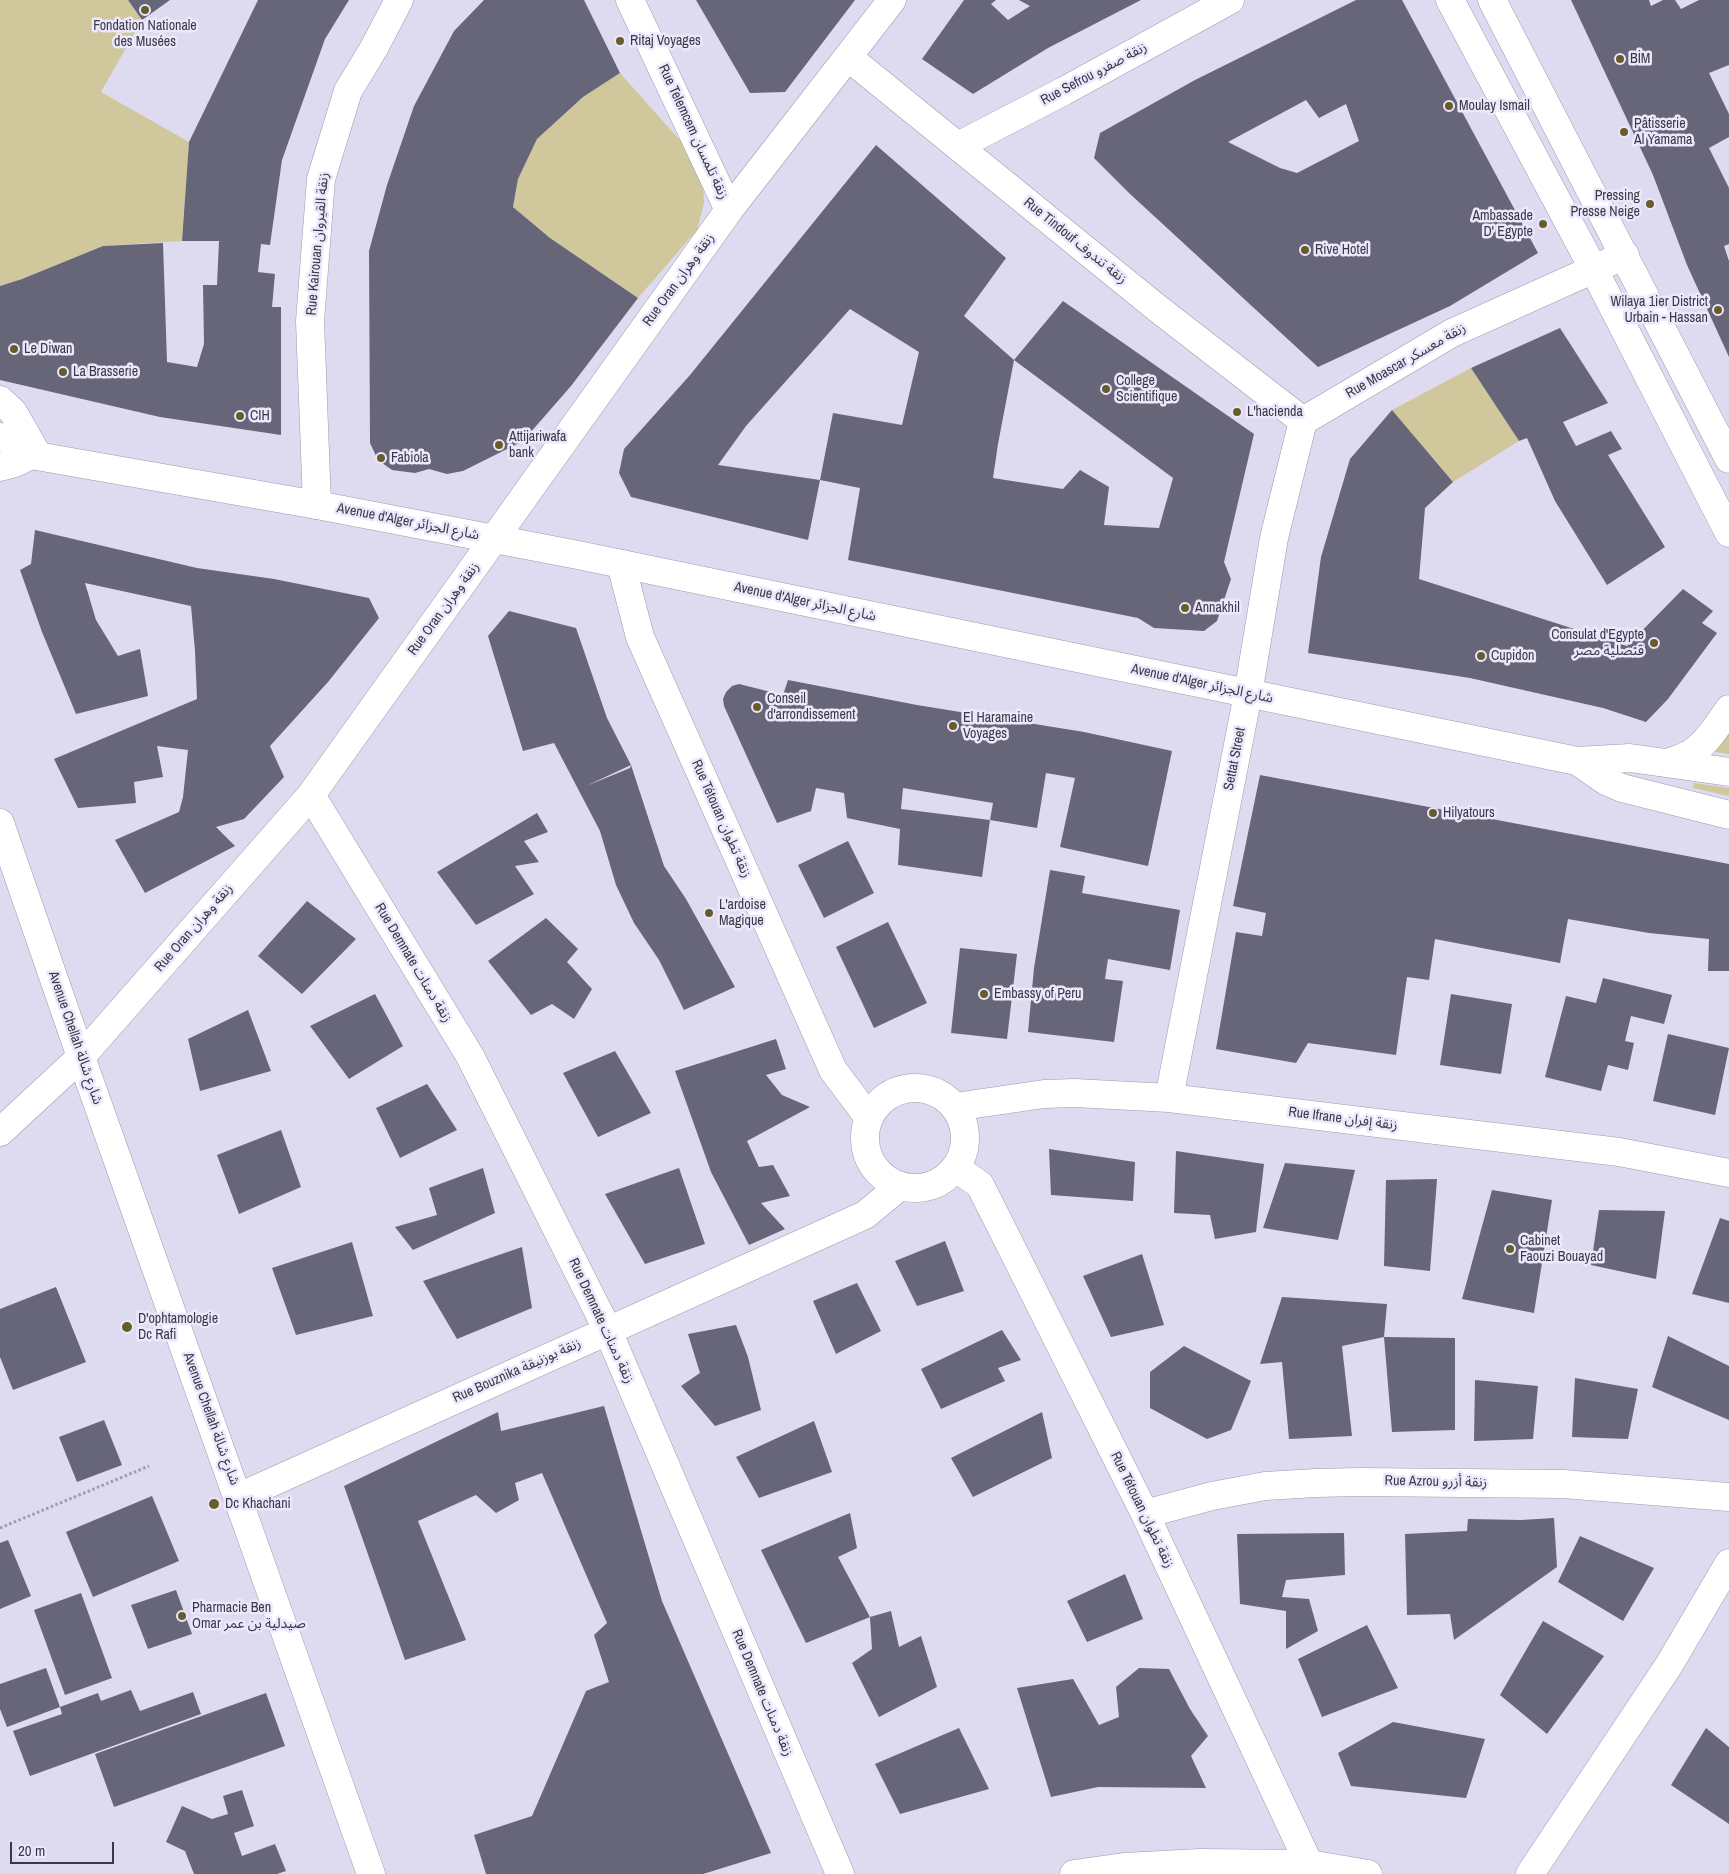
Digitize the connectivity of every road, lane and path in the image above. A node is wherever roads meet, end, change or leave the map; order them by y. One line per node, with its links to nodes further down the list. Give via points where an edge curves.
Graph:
1 (399, 0): 20 (street, Rue Kairouan زنقة القيروان, via 348,91 321,178 310,321)
2 (630, 0): 9 (street, Rue Telemcem زنقة تلمسان)
3 (892, 0): 7 (street, Rue Oran زنقة وهران)
4 (1230, 0): 8 (street, Rue Sefrou زنقة صفرو)
5 (1450, 0): 11 (street)
6 (1492, 0): 10 (street)
7 (848, 58): 8 (street, Rue Tindouf زنقة تندوف); 9 (street, Rue Oran زنقة وهران)
8 (958, 146): 13 (street, Rue Tindouf زنقة تندوف, via 1157,308)
9 (729, 210): 22 (street, Rue Oran زنقة وهران)
10 (1625, 255): 11 (street, Rue Moascar زنقة معسكر); 14 (street)
11 (1594, 270): 13 (street, Rue Moascar زنقة معسكر, via 1452,332); 16 (street)
12 (0, 400): 17 (street, via 13,412)
13 (1304, 421): 24 (street, Settat Street, via 1274,538)
14 (1722, 432): 16 (street); 18 (street)
15 (0, 437): 17 (street, Avenue d'Alger شارع الجزائر)
16 (1684, 446): 21 (street)
17 (34, 455): 19 (street); 20 (street, Avenue d'Alger شارع الجزائر)
18 (1729, 459)
19 (0, 467)
20 (317, 505): 22 (street, Avenue d'Alger شارع الجزائر)
21 (1729, 533)
22 (494, 538): 23 (street, Avenue d'Alger شارع الجزائر); 29 (street, Rue Oran زنقة وهران)
23 (621, 564): 24 (street, Avenue d'Alger شارع الجزائر); 35 (street, Rue Tétouan زنقة تطوان, via 640,637 833,1070)
24 (1248, 694): 26 (street, Avenue d'Alger شارع الجزائر); 33 (street, Settat Street)
25 (1729, 710): 27 (street, via 1690,754)
26 (1577, 761): 27 (street, Avenue d'Alger شارع الجزائر, via 1621,758); 30 (street, Avenue d'Alger شارع الجزائر, via 1622,788)
27 (1668, 763): 28 (street, Avenue d'Alger شارع الجزائر)
28 (1729, 772)
29 (310, 795): 32 (street, Rue Oran زنقة وهران); 40 (street, Rue Demnate زنقة دمنات, via 470,1056)
30 (1729, 815)
31 (0, 823): 32 (street, Avenue Chellah شارع شالة)
32 (81, 1057): 36 (street, Rue Oran زنقة وهران); 42 (street, Avenue Chellah شارع شالة)
33 (1169, 1098): 34 (street, Rue Ifrane زنقة إفران, via 1044,1094); 38 (street, Rue Ifrane زنقة إفران, via 1619,1152)
34 (955, 1107): 35 (street, via 943,1095 926,1088 909,1088 885,1098); 37 (street, via 963,1121 966,1137 964,1153)
35 (869, 1118): 39 (street, via 864,1135 870,1161 887,1180)
36 (0, 1132)
37 (956, 1168): 39 (street, via 944,1180 929,1186 913,1189); 44 (street, Rue Tétouan زنقة تطوان, via 980,1185)
38 (1729, 1173)
39 (900, 1186): 40 (street, Rue Bouznika زنقة بوزنيقة, via 865,1216)
40 (608, 1331): 42 (street, Rue Bouznika زنقة بوزنيقة); 49 (street, Rue Demnate زنقة دمنات)
41 (149, 1466): 45 (path)
42 (239, 1497): 48 (street, Avenue Chellah شارع شالة)
43 (1729, 1498): 44 (street, Rue Azrou زنقة أزرو, via 1563,1484 1316,1483 1265,1486)
44 (1145, 1514): 47 (street, Rue Tétouan زنقة تطوان)
45 (0, 1528)
46 (1729, 1562): 52 (street, via 1669,1665)
47 (1308, 1864): 50 (street, via 1124,1867); 51 (street)
48 (372, 1874)
49 (840, 1874)
50 (1074, 1874)
51 (1368, 1874)
52 (1530, 1874)

